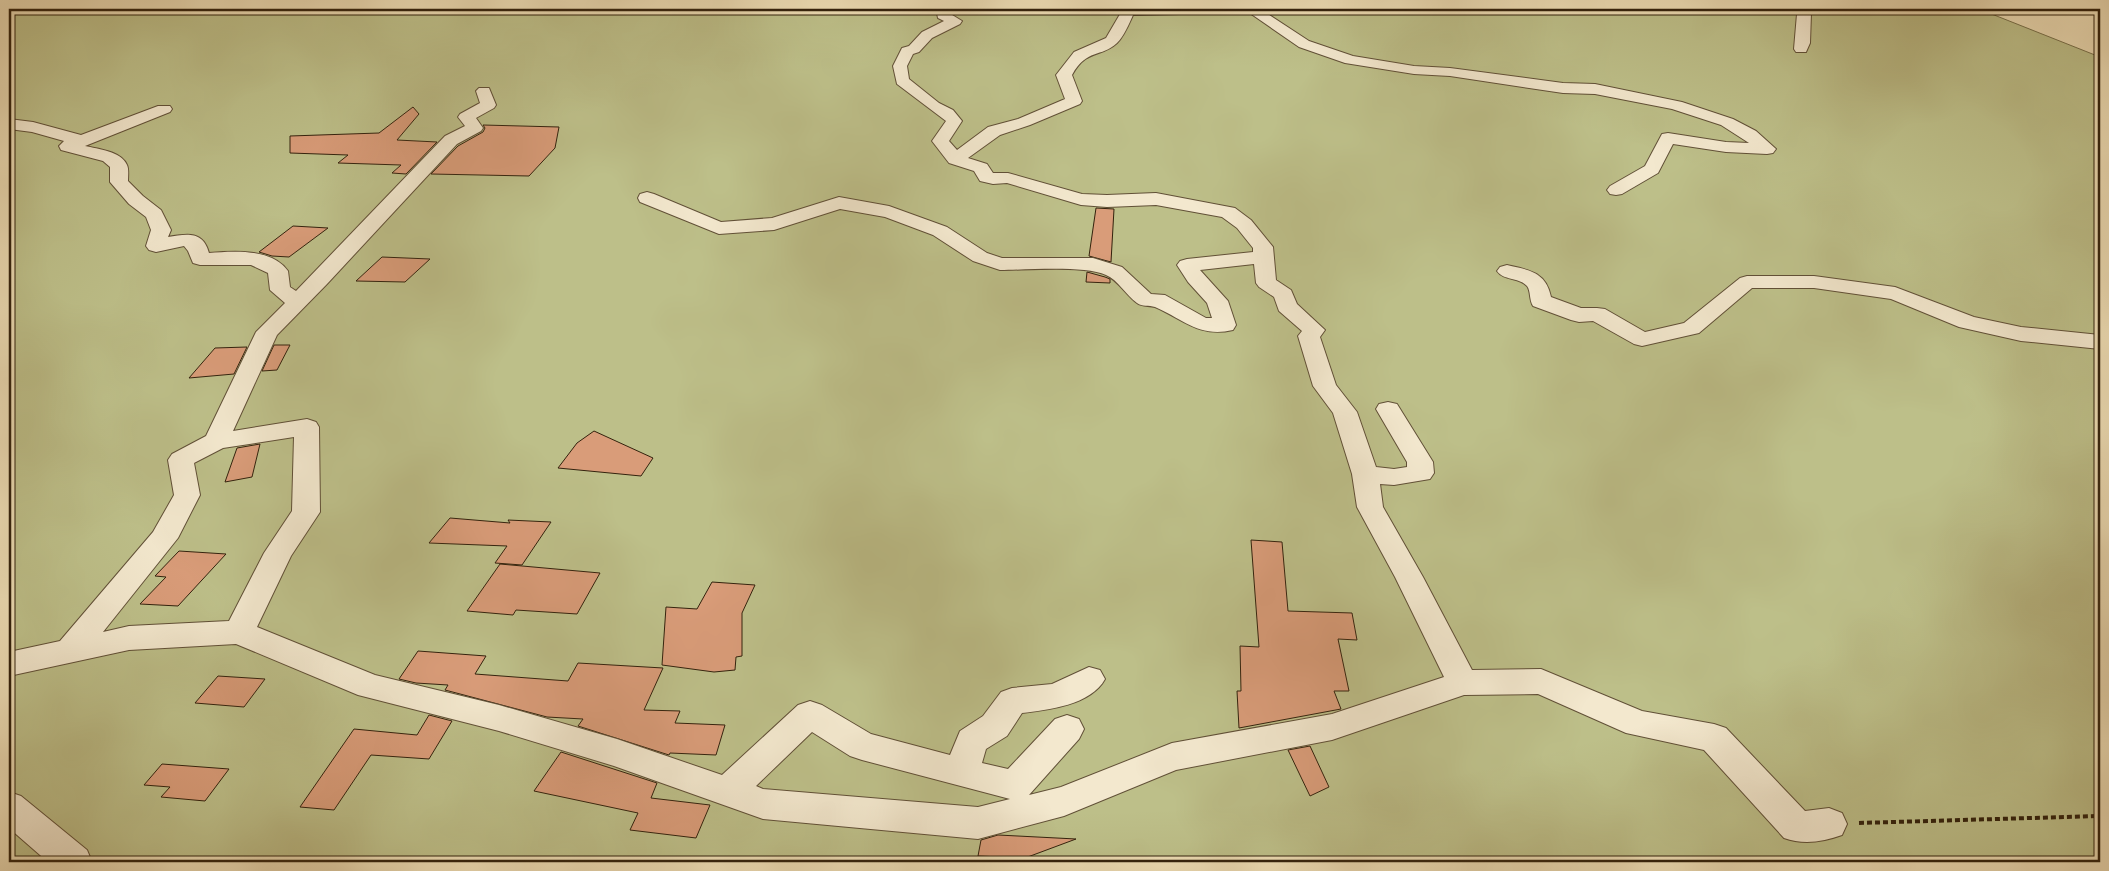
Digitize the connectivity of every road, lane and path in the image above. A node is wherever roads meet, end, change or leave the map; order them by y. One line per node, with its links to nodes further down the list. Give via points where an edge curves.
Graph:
1 (942, 9): 10 (street, via 943,15 955,21 927,35 907,52 900,66 902,81 954,121 940,141)
2 (1226, 9): 10 (street, via 1128,11 1113,41 1078,56 1069,66 1064,75 1074,101 994,131)
3 (1251, 9): 11 (street, via 1304,44 1350,60 1563,88 1595,89 1668,103 1727,122 1767,149 1726,147 1668,138 1652,169)
4 (1798, 9): 5 (street, via 1804,13)
5 (1801, 49)
6 (484, 91): 15 (street, via 488,105 466,117 475,128 451,140)
7 (164, 110): 9 (street)
8 (9, 124): 9 (street)
9 (82, 141): 15 (street, via 67,146 109,157 119,166 119,182 154,214 161,230 156,246 188,239 198,248 200,259 238,257 267,262 278,271 280,290)
10 (955, 159): 13 (street, via 981,168 986,177 993,180 1008,178 1081,199 1156,199 1228,212 1257,239 1263,247)
11 (1616, 190)
12 (647, 198): 13 (street, via 720,228 774,224 839,203 889,212 940,231 980,257 1000,264 1093,264 1115,271 1146,300 1157,300 1202,324 1225,325 1217,301 1187,265)
13 (1264, 257): 19 (street, via 1266,283 1284,294 1287,306 1314,330 1309,336 1325,386 1345,412)
14 (1507, 271): 16 (street, via 1531,279 1538,285 1541,301 1579,315 1597,314 1642,339 1691,328 1747,282 1814,282 1895,293 1968,322 2021,334)
15 (298, 302): 18 (street, via 267,332)
16 (2100, 342)
17 (1388, 409): 19 (street, via 1420,462 1421,473 1394,477)
18 (216, 441): 20 (street, via 307,427 306,512 278,553); 21 (street, via 181,460 187,495 164,538)
19 (1365, 474): 24 (street, via 1370,507)
20 (239, 632): 21 (street, via 130,638); 27 (street, via 368,686 499,718)
21 (70, 651): 22 (street)
22 (9, 664)
23 (1089, 679): 26 (street, via 1057,696 1012,701 995,726 972,741)
24 (1463, 683): 27 (street, via 1332,727 1172,757 1064,801 978,824 763,804); 30 (street, via 1541,681 1638,724 1714,738 1797,827)
25 (1067, 729): 26 (street, via 1016,786)
26 (961, 773): 27 (street, via 862,746 810,714)
27 (726, 792)
28 (9, 807): 31 (street)
29 (2100, 816): 30 (path)
30 (1829, 824)
31 (74, 862)

